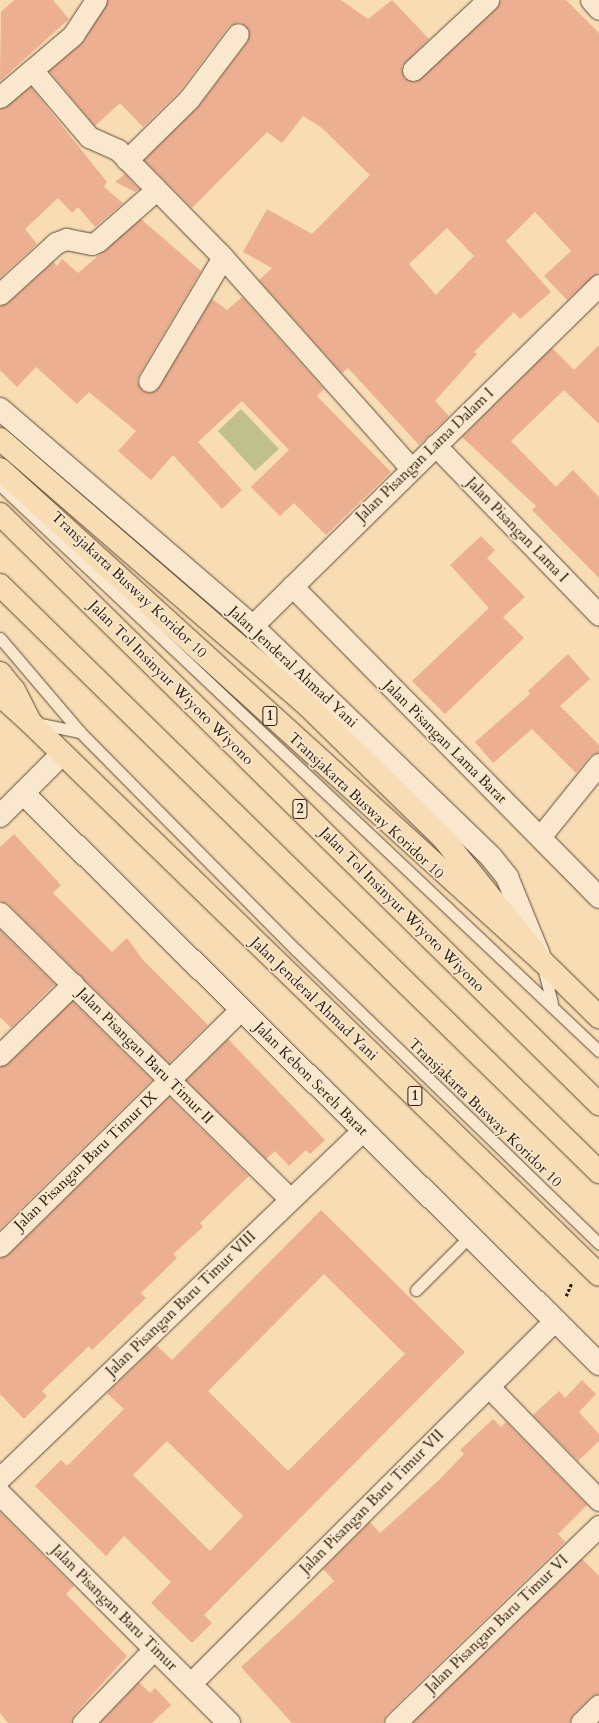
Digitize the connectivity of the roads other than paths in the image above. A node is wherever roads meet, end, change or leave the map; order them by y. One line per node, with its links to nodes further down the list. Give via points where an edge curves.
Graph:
1 (488, 0): 7 (street)
2 (591, 0): 4 (street)
3 (88, 3): 6 (street, via 73,35)
4 (599, 9)
5 (238, 34): 9 (street, via 189,99)
6 (32, 70): 8 (street); 9 (street, via 89,136 118,150)
7 (413, 70)
8 (0, 96)
9 (127, 160): 10 (street)
10 (156, 190): 11 (street); 12 (street, via 98,241 92,244 66,239 56,244)
11 (222, 256): 14 (street); 18 (street)
12 (0, 294)
13 (596, 294): 17 (street, Jalan Pisangan Lama Dalam I)
14 (149, 381)
15 (0, 409): 25 (street, Jalan Jenderal Ahmad Yani / 1)
16 (0, 439): 39 (highway, via 304,702 443,838)
17 (435, 446): 18 (street, Jalan Pisangan Lama Dalam I); 24 (street, Jalan Pisangan Lama I)
18 (410, 467): 23 (street, Jalan Pisangan Lama Dalam I)
19 (0, 469): 39 (highway, Jalan Jenderal Ahmad Yani / 1)
20 (0, 485): 41 (lane, Transjakarta Busway Koridor 10)
21 (0, 514): 47 (highway, Jalan Tol Insinyur Wiyoto Wiyono / 2)
22 (0, 585): 49 (highway)
23 (292, 586): 25 (street, Jalan Pisangan Lama Dalam I); 36 (street, Jalan Pisangan Lama Barat)
24 (599, 615)
25 (252, 626): 39 (street, Jalan Jenderal Ahmad Yani / 1, via 491,857 507,877)
26 (0, 638): 31 (lane, Transjakarta Busway Koridor 10)
27 (0, 673): 30 (highway, Jalan Jenderal Ahmad Yani / 1, via 14,690)
28 (0, 695): 30 (highway)
29 (0, 709): 30 (street, Jalan Jenderal Ahmad Yani / 1)
30 (30, 722): 31 (lane); 32 (highway, Jalan Jenderal Ahmad Yani / 1)
31 (80, 732): 52 (lane, Transjakarta Busway Koridor 10, via 296,950)
32 (62, 754): 34 (street); 54 (highway, Jalan Jenderal Ahmad Yani / 1)
33 (599, 764): 36 (street)
34 (23, 793): 35 (street); 42 (street, Jalan Kebon Sereh Barat)
35 (0, 816)
36 (540, 837): 37 (street, Jalan Pisangan Lama Barat)
37 (599, 897)
38 (0, 913): 40 (street, Jalan Pisangan Baru Timur II)
39 (542, 961): 41 (lane); 43 (highway, Jalan Jenderal Ahmad Yani / 1)
40 (73, 984): 45 (street); 46 (street, Jalan Pisangan Baru Timur II)
41 (552, 1003): 44 (lane, Transjakarta Busway Koridor 10)
42 (241, 1009): 46 (street, Jalan Pisangan Baru Timur IX); 48 (street, Jalan Kebon Sereh Barat)
43 (599, 1017)
44 (599, 1050)
45 (0, 1055)
46 (170, 1080): 50 (street, Jalan Pisangan Baru Timur II); 53 (street, Jalan Pisangan Baru Timur IX)
47 (599, 1104)
48 (363, 1130): 50 (street, Jalan Pisangan Baru Timur VIII); 51 (street, Jalan Kebon Sereh Barat)
49 (599, 1172)
50 (290, 1199): 59 (street, Jalan Pisangan Baru Timur VIII)
51 (470, 1236): 55 (lane); 56 (street, Jalan Kebon Sereh Barat)
52 (599, 1244)
53 (0, 1246)
54 (599, 1275)
55 (416, 1290)
56 (554, 1320): 57 (street, Jalan Kebon Sereh Barat); 58 (street, Jalan Pisangan Baru Timur VII)
57 (599, 1364)
58 (489, 1387): 61 (street); 64 (street, Jalan Pisangan Baru Timur VII)
59 (0, 1478)
60 (0, 1494): 63 (street, Jalan Pisangan Baru Timur)
61 (599, 1500)
62 (599, 1526): 68 (street, Jalan Pisangan Baru Timur VI)
63 (154, 1649): 64 (street, Jalan Pisangan Baru Timur); 66 (street)
64 (190, 1684): 67 (street, Jalan Pisangan Baru Timur)
65 (599, 1705): 69 (street)
66 (83, 1723)
67 (228, 1723)
68 (394, 1723)
69 (581, 1723)

